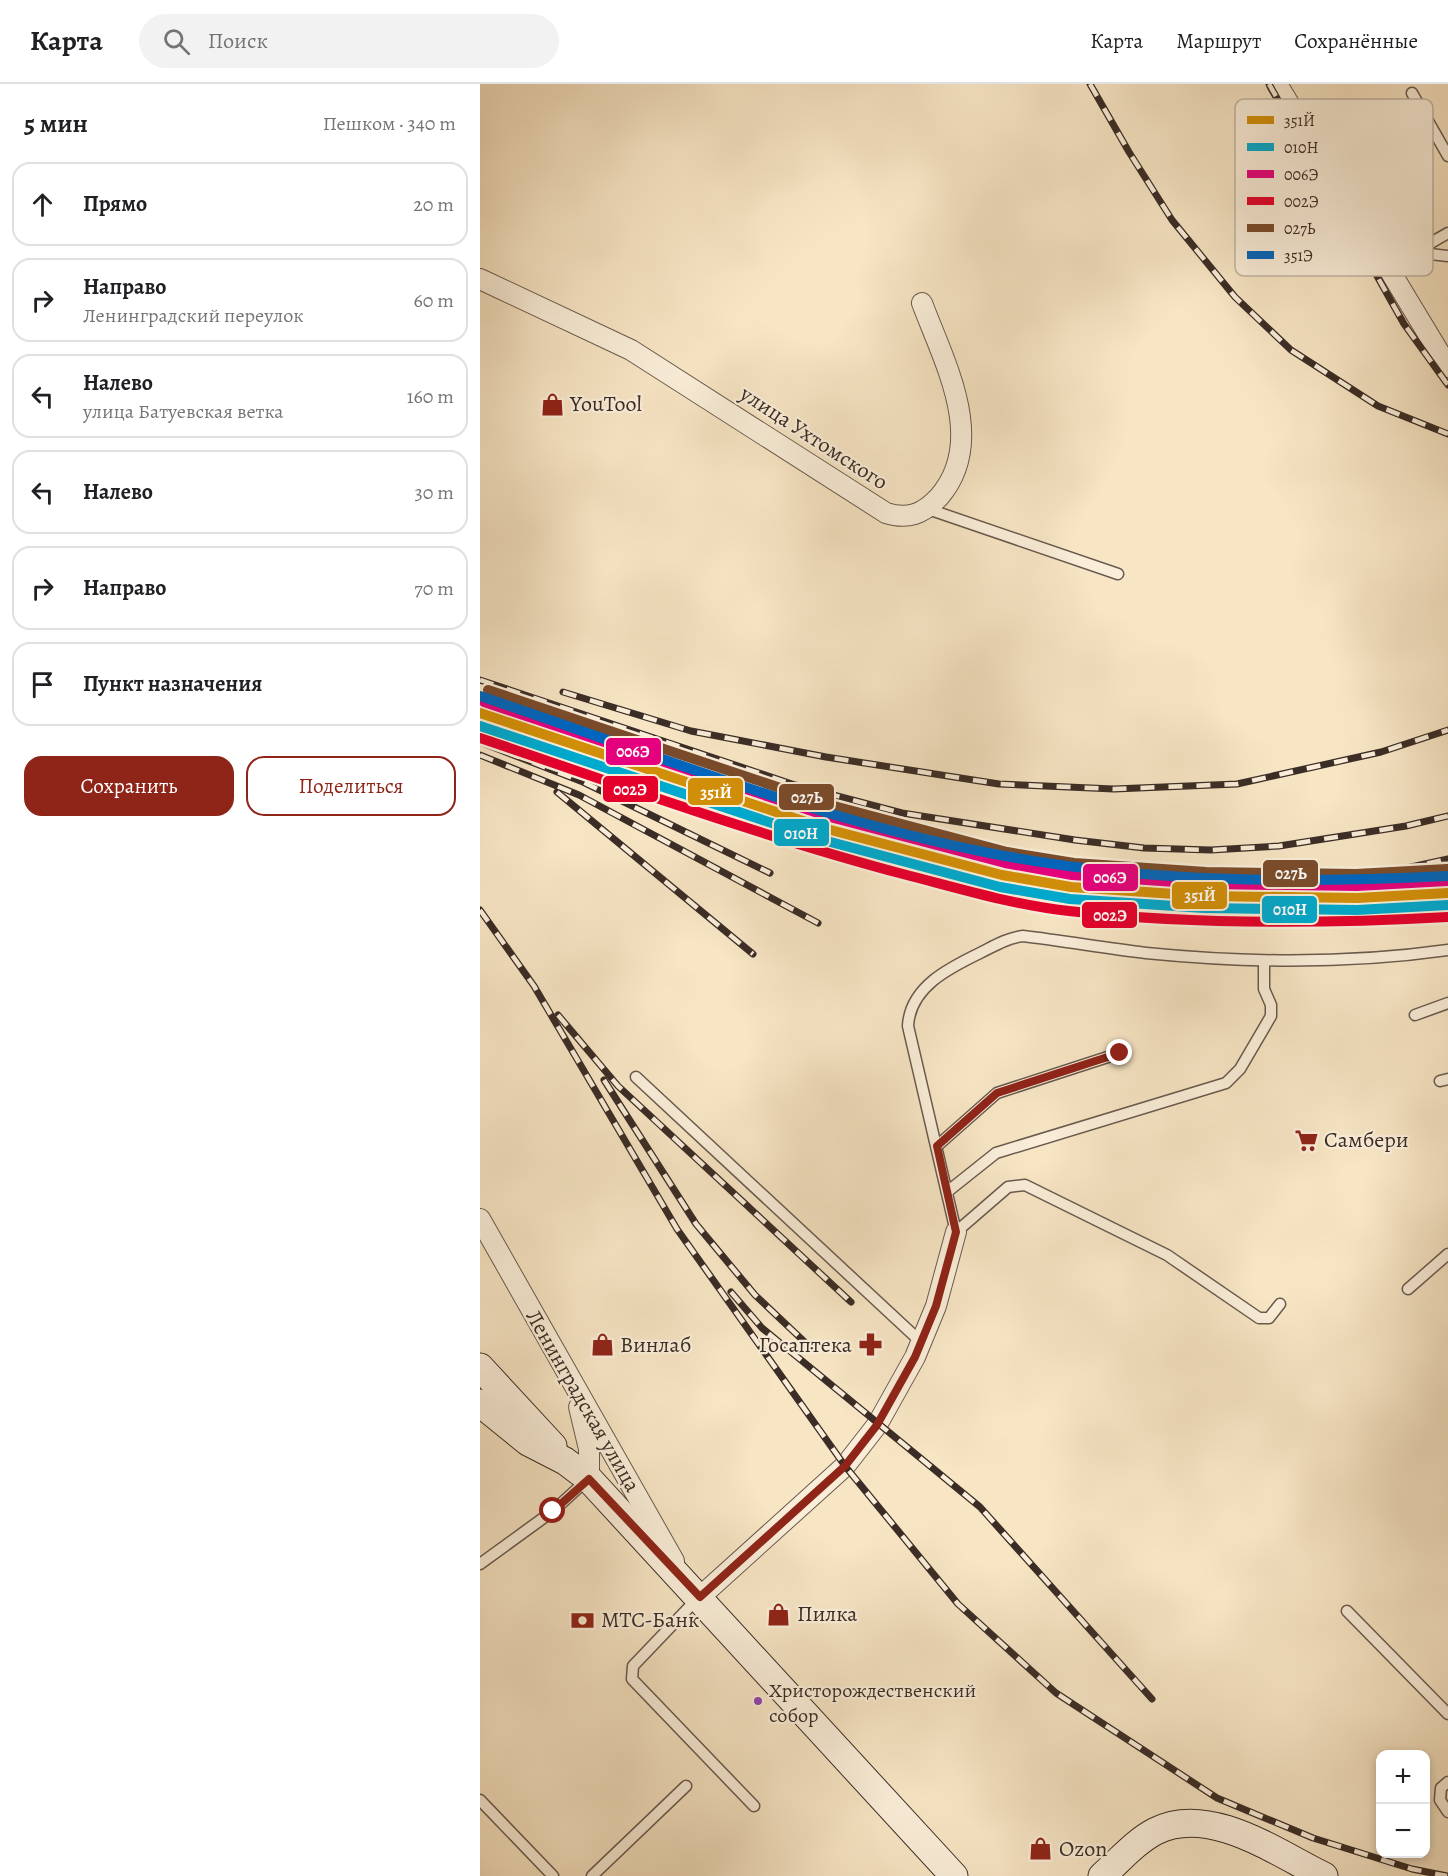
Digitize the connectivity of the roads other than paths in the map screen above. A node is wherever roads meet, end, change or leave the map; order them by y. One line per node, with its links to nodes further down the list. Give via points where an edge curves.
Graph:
1 (1277, 84): 3 (street)
2 (1412, 93): 4 (lane)
3 (1286, 99)
4 (1415, 99)
5 (1433, 130): 6 (lane)
6 (1448, 156)
7 (1448, 233): 8 (lane)
8 (1433, 242)
9 (1433, 254): 10 (lane)
10 (1448, 256)
11 (1392, 276): 14 (street)
12 (480, 279): 15 (street, улица Ухтомского, via 632,350 886,513 906,517)
13 (922, 303): 15 (street, via 957,394 962,444 950,484)
14 (1448, 367)
15 (928, 509): 16 (lane)
16 (1118, 574)
17 (1448, 950): 18 (lane, via 1387,959)
18 (1264, 961): 23 (lane, via 1145,953 1023,936 1012,937 956,964 924,989 909,1016 908,1026); 24 (lane, via 1270,1016 1240,1069 1226,1083 996,1153)
19 (1448, 1003): 20 (lane)
20 (1415, 1015)
21 (1120, 1053): 23 (lane, via 997,1093)
22 (636, 1077): 30 (lane)
23 (937, 1146): 24 (lane)
24 (947, 1192): 26 (lane)
25 (480, 1218): 32 (street, Ленинградская улица)
26 (956, 1232): 29 (lane, via 1008,1187 1025,1185 1167,1255 1259,1318 1269,1318); 30 (street, via 936,1306)
27 (1448, 1254): 28 (lane)
28 (1408, 1288)
29 (1280, 1304)
30 (921, 1342): 37 (street, via 877,1425 845,1466)
31 (480, 1367): 34 (main road)
32 (572, 1381): 35 (street, via 589,1449); 37 (street, Ленинградская улица)
33 (480, 1403): 34 (main road, via 528,1442)
34 (565, 1461): 35 (main road)
35 (589, 1479): 36 (lane, via 553,1511); 37 (main road)
36 (480, 1564)
37 (693, 1590): 43 (lane, via 633,1666 632,1678); 47 (main road, Ленинградская улица)
38 (1347, 1611): 39 (lane)
39 (1448, 1714)
40 (1448, 1782): 44 (lane, via 1441,1788 1440,1800)
41 (686, 1786): 46 (lane)
42 (480, 1800): 45 (lane)
43 (753, 1806)
44 (1448, 1812)
45 (553, 1876)
46 (591, 1876)
47 (954, 1876)
48 (1102, 1876): 49 (main road, via 1154,1832 1187,1822 1205,1823 1239,1834)
49 (1324, 1876)

